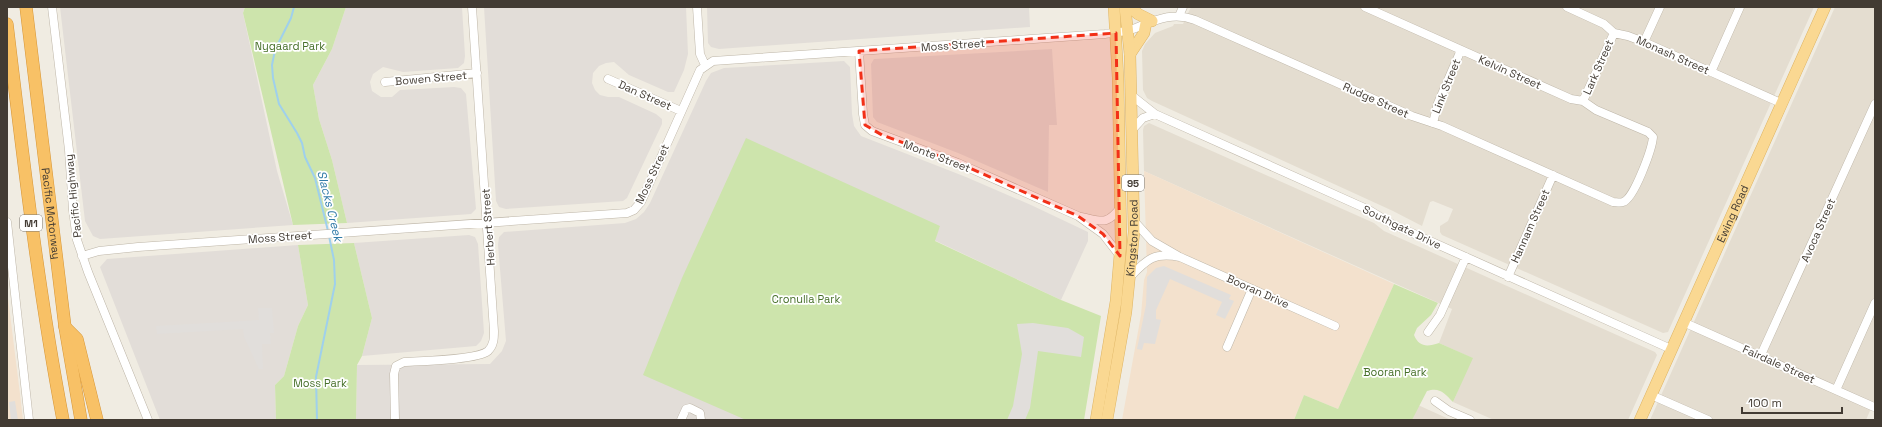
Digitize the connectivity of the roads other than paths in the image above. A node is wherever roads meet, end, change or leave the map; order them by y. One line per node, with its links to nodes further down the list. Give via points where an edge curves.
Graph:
1 (26, 7): 55 (highway, Pacific Motorway / M1)
2 (52, 7): 45 (street, Pacific Highway, via 69,150 74,224)
3 (472, 7): 27 (street, Herbert Street)
4 (697, 7): 25 (street, via 700,54)
5 (1114, 7): 19 (main road, Kingston Road / 95)
6 (1126, 7): 18 (main road, Kingston Road / 95)
7 (1130, 7): 16 (main road)
8 (1183, 7): 15 (street)
9 (1366, 7): 22 (street, Kelvin Street)
10 (1567, 7): 14 (street, Monash Street)
11 (1660, 7): 21 (street)
12 (1740, 7): 26 (street)
13 (1825, 7): 32 (main road, Ewing Road)
14 (1578, 9): 20 (street, Monash Street)
15 (1179, 16): 16 (street, Rudge Street); 36 (street, Rudge Street)
16 (1149, 22): 18 (street, Rudge Street); 24 (main road)
17 (7, 24): 66 (highway, Pacific Motorway / M1, via 32,232)
18 (1128, 30): 19 (street, Moss Street); 24 (main road, Kingston Road / 95)
19 (1116, 33): 23 (street, Moss Street); 40 (main road, Kingston Road / 95)
20 (1614, 33): 21 (street, Monash Street); 31 (street, Lark Street)
21 (1644, 42): 26 (street, Monash Street)
22 (1461, 50): 31 (street, Kelvin Street, via 1571,99); 36 (street, Link Street, via 1438,103)
23 (859, 51): 25 (street, Moss Street, via 713,61); 41 (street, Monte Street, via 863,114 865,125 872,131 958,163)
24 (1130, 54): 30 (main road, Kingston Road / 95)
25 (705, 65): 34 (street, Moss Street, via 693,82)
26 (1711, 72): 32 (street, Monash Street)
27 (477, 73): 29 (street, Bowen Street); 44 (street, Herbert Street)
28 (608, 79): 34 (street, Dan Street)
29 (385, 82)
30 (1131, 95): 35 (street, Southgate Drive); 37 (main road, Kingston Road / 95)
31 (1583, 101): 39 (street, Kelvin Street, via 1596,110 1648,132 1653,137 1652,147 1637,184 1629,198)
32 (1781, 103): 53 (main road, Ewing Road)
33 (1875, 104): 59 (street, Avoca Street)
34 (681, 111): 44 (street, Moss Street, via 643,198 631,212)
35 (1154, 114): 37 (street, via 1143,118); 48 (street, Southgate Drive, via 1369,210 1392,224)
36 (1433, 124): 38 (street, Rudge Street)
37 (1132, 130): 42 (main road, Kingston Road / 95)
38 (1553, 175): 39 (street, Rudge Street, via 1613,202); 49 (street, Hannam Street)
39 (1623, 202)
40 (1121, 206): 41 (street, Monte Street, via 1108,220 1100,221); 46 (main road, Kingston Road / 95)
41 (1078, 216): 46 (street, Monte Street, via 1103,234)
42 (1134, 221): 47 (street, Booran Drive, via 1152,241); 50 (main road, Kingston Road / 95)
43 (7, 222): 65 (street)
44 (488, 223): 45 (street, Moss Street, via 138,247 100,251); 70 (street, Herbert Street, via 493,343 487,351 473,356 404,362 396,366)
45 (82, 256): 69 (street, Pacific Highway)
46 (1120, 256): 73 (main road, Kingston Road / 95, via 1116,301)
47 (1180, 257): 50 (street, Booran Drive, via 1165,255 1152,258 1142,264); 51 (street, Booran Drive)
48 (1466, 257): 49 (street, Southgate Drive); 56 (street, via 1440,316)
49 (1508, 277): 58 (street, Southgate Drive)
50 (1130, 278): 74 (main road, Kingston Road / 95)
51 (1252, 289): 54 (street, Booran Drive); 57 (street)
52 (1875, 303): 60 (street)
53 (1684, 322): 58 (main road, Ewing Road); 59 (street, Fairdale Street)
54 (1335, 326)
55 (66, 327): 67 (highway, Pacific Motorway / M1); 68 (highway, via 77,339)
56 (1428, 332)
57 (1227, 348)
58 (1671, 349): 61 (main road, Ewing Road)
59 (1760, 356): 60 (street, Fairdale Street)
60 (1836, 390): 63 (street, Fairdale Street)
61 (1651, 395): 64 (street); 76 (main road, Ewing Road)
62 (1435, 401): 75 (street, via 1449,411)
63 (1874, 407)
64 (1688, 411): 77 (street); 78 (street)
65 (29, 420)
66 (62, 420)
67 (81, 420)
68 (97, 420)
69 (148, 420)
70 (395, 420)
71 (681, 420): 72 (street, via 686,409 690,408 700,413)
72 (701, 420)
73 (1096, 420)
74 (1107, 420)
75 (1470, 420)
76 (1640, 420)
77 (1684, 420)
78 (1708, 420)

